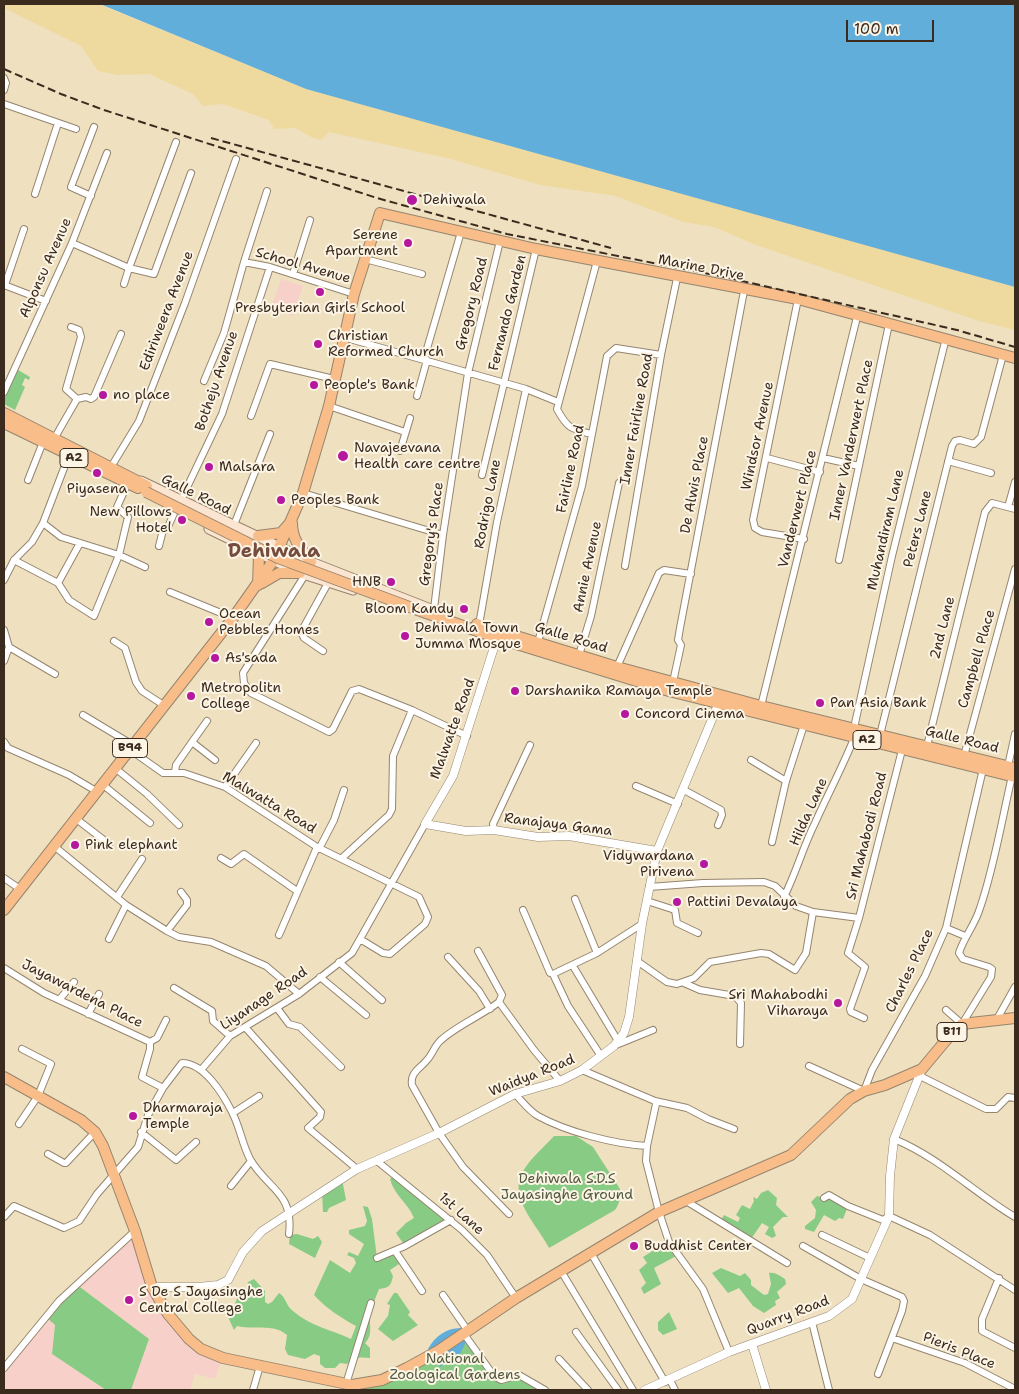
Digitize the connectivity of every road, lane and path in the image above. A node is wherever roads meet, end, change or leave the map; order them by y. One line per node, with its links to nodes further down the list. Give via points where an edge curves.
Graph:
1 (5, 79): 2 (street)
2 (4, 90)
3 (4, 104): 4 (street)
4 (58, 123): 6 (street); 12 (street)
5 (94, 126): 13 (street, via 71,187)
6 (76, 129)
7 (176, 142): 24 (street)
8 (107, 153): 13 (street, Alponsu Avenue)
9 (236, 159): 69 (street, Ediriweera Avenue, via 185,303)
10 (191, 173): 24 (street, via 154,274)
11 (267, 191): 22 (street, School Avenue)
12 (35, 194)
13 (91, 196): 18 (street, Alponsu Avenue)
14 (310, 220): 25 (street)
15 (24, 230): 29 (street)
16 (461, 232): 17 (main road, Marine Drive); 20 (main road, Marine Drive, via 380,212); 43 (street)
17 (500, 241): 19 (main road, Marine Drive); 44 (street, Gregory Road)
18 (72, 243): 24 (street); 33 (street, Alponsu Avenue)
19 (536, 249): 21 (main road, Marine Drive); 47 (street, Fernando Garden)
20 (365, 259): 26 (street); 31 (main road)
21 (597, 261): 27 (main road, Marine Drive); 52 (street)
22 (244, 262): 23 (street, School Avenue); 46 (street, School Avenue, via 224,333)
23 (270, 267): 25 (street, School Avenue); 78 (street, Botheju Avenue, via 222,414)
24 (129, 268): 28 (street)
25 (293, 274): 31 (street, School Avenue)
26 (422, 274)
27 (677, 278): 30 (main road, Marine Drive); 40 (street, Inner Fairline Road)
28 (124, 284)
29 (4, 285): 33 (street)
30 (744, 290): 32 (main road, Marine Drive); 104 (street, De Alwis Place)
31 (354, 294): 38 (main road)
32 (798, 299): 34 (main road, Marine Drive); 65 (street, Windsor Avenue)
33 (46, 301): 49 (street, Alponsu Avenue)
34 (857, 316): 35 (main road, Marine Drive); 66 (street, Vanderwert Place)
35 (889, 324): 39 (main road, Marine Drive); 68 (street, Inner Vanderwert Place)
36 (71, 327): 51 (street, via 79,330 81,337 66,389)
37 (121, 334): 51 (street, via 94,397)
38 (343, 337): 43 (street); 45 (main road)
39 (946, 338): 41 (main road, Marine Drive); 131 (street, Muhandiram Lane, via 892,556)
40 (661, 355): 60 (street, Fairline Road, via 616,348 610,351); 99 (street, Inner Fairline Road)
41 (1003, 355): 42 (main road, Marine Drive); 67 (street, Peters Lane, via 981,437 974,444 955,440)
42 (1015, 358)
43 (425, 360): 44 (street); 50 (street)
44 (468, 373): 47 (street); 86 (street, Gregory's Place)
45 (334, 379): 53 (main road); 55 (street, via 270,364)
46 (204, 382)
47 (504, 382): 48 (street); 72 (street, Fernando Garden)
48 (526, 389): 52 (street); 112 (street, Rodrigo Lane)
49 (4, 392)
50 (417, 396)
51 (77, 399): 61 (street)
52 (558, 402): 60 (street, via 557,409 564,423 573,430)
53 (328, 406): 58 (street); 77 (main road)
54 (4, 413): 61 (main road, Galle Road / A2)
55 (251, 416)
56 (410, 418): 58 (street)
57 (4, 423): 62 (main road, Galle Road / A2)
58 (405, 432): 63 (street)
59 (270, 434): 84 (street)
60 (591, 434): 116 (street, Fairline Road, via 582,486)
61 (54, 438): 69 (main road, Galle Road / A2)
62 (43, 442): 64 (main road, Galle Road / A2); 73 (street)
63 (400, 451)
64 (69, 455): 69 (main road, Galle Road / A2); 83 (street)
65 (767, 458): 70 (street); 88 (street, Windsor Avenue, via 753,520 755,528)
66 (823, 458): 68 (street); 70 (street, Vanderwert Place)
67 (948, 460): 71 (street); 133 (street, Peters Lane)
68 (860, 466): 96 (street, Inner Vanderwert Place)
69 (115, 471): 76 (main road); 78 (main road); 110 (main road, Galle Road / A2, bridge, via 278,558)
70 (820, 472): 88 (street, Vanderwert Place)
71 (991, 473)
72 (482, 475)
73 (28, 480)
74 (1015, 482): 79 (street)
75 (619, 483): 119 (street, Annie Avenue, via 591,616)
76 (127, 485): 81 (main road); 94 (street, via 117,507 128,517)
77 (303, 493): 82 (main road); 86 (street)
78 (182, 500): 84 (main road)
79 (1008, 506): 80 (street); 141 (street, 2nd Lane, via 992,503 985,512)
80 (1015, 509)
81 (175, 511): 90 (main road); 91 (street, via 167,529 163,530)
82 (292, 522): 87 (main road, via 281,533); 92 (main road); 98 (main road, via 297,545)
83 (44, 523): 89 (street, via 61,537); 95 (street, via 32,542)
84 (234, 525): 85 (main road)
85 (243, 530): 87 (main road); 90 (main road, via 243,538)
86 (442, 535): 110 (street, Gregory's Place)
87 (258, 536): 92 (main road)
88 (804, 539): 126 (street, Vanderwert Place)
89 (80, 543): 94 (street); 106 (street)
90 (236, 543): 93 (main road)
91 (159, 546)
92 (280, 547): 97 (main road); 98 (main road)
93 (258, 554): 97 (main road); 108 (main road)
94 (119, 555): 100 (street); 106 (street, via 94,616 69,600)
95 (14, 560): 105 (street); 106 (street)
96 (839, 560)
97 (273, 561): 103 (main road); 108 (main road, B94)
98 (311, 562): 102 (main road)
99 (625, 566)
100 (145, 567)
101 (1015, 569): 142 (street, Campbell Place)
102 (338, 572): 107 (main road); 110 (main road)
103 (302, 574): 107 (main road); 108 (main road, via 279,573); 127 (street, via 243,673 244,683 252,693 329,732 352,691 359,689)
104 (691, 574): 121 (street, via 664,570 659,573); 123 (street, De Alwis Place)
105 (4, 580)
106 (58, 583)
107 (331, 584): 110 (main road); 118 (street, via 301,632 304,638)
108 (257, 586): 111 (main road, B94)
109 (170, 592): 111 (street)
110 (437, 613): 112 (main road, Galle Road / A2); 114 (main road, Galle Road / A2)
111 (233, 618): 125 (main road, B94)
112 (479, 625): 116 (main road, Galle Road / A2)
113 (4, 630): 117 (street)
114 (497, 638): 124 (main road, Galle Road / A2); 134 (street, Malwatte Road)
115 (114, 641): 125 (street, via 125,648 142,691)
116 (538, 642): 119 (main road, Galle Road / A2)
117 (9, 647): 120 (street); 122 (street)
118 (323, 651)
119 (579, 655): 121 (main road, Galle Road / A2)
120 (4, 661)
121 (617, 667): 123 (main road, Galle Road / A2)
122 (55, 674)
123 (673, 682): 124 (main road, Galle Road / A2)
124 (720, 699): 126 (main road, Galle Road / A2); 130 (main road, Galle Road / A2); 154 (street, Waidya Road)
125 (165, 706): 139 (main road, B94)
126 (761, 706): 131 (main road, Galle Road / A2)
127 (412, 710): 134 (street); 168 (street, via 393,756 392,809)
128 (84, 715): 139 (street, Malwatta Road)
129 (207, 721): 136 (street)
130 (804, 725): 131 (main road, Galle Road / A2); 149 (street)
131 (854, 732): 133 (main road, Galle Road / A2); 140 (main road, Galle Road / A2); 177 (street, Hilda Lane, via 842,769 814,824)
132 (1015, 734): 148 (street)
133 (880, 735): 141 (main road, Galle Road / A2)
134 (466, 736): 158 (street, Malwatte Road, via 452,776)
135 (4, 742): 151 (street, via 8,748)
136 (192, 742): 143 (street); 147 (street, via 176,765)
137 (256, 743): 152 (street)
138 (530, 745): 161 (street, via 493,824)
139 (131, 747): 145 (main road, B94); 147 (street, Malwatta Road, via 163,774)
140 (902, 750): 141 (main road, Galle Road / A2); 184 (street, Sri Mahabodi Road)
141 (926, 751): 142 (main road, Galle Road / A2); 146 (main road, Galle Road / A2)
142 (964, 756): 148 (main road, Galle Road / A2)
143 (215, 760)
144 (751, 760): 149 (street)
145 (115, 768): 151 (main road, B94); 159 (street)
146 (983, 769): 148 (main road, Galle Road / A2); 186 (street, Charles Place)
147 (175, 772): 152 (street, Malwatta Road)
148 (1013, 772): 190 (street, via 980,909)
149 (786, 781): 162 (street)
150 (636, 786): 155 (street)
151 (99, 788): 156 (main road, B94); 157 (street)
152 (225, 788): 165 (street, Malwatta Road)
153 (344, 790): 165 (street, via 334,820)
154 (684, 790): 155 (street, Waidya Road); 160 (street, via 721,810)
155 (678, 804): 166 (street, Waidya Road)
156 (75, 818): 163 (street); 164 (main road, B94)
157 (150, 823)
158 (426, 824): 161 (street, Ranajaya Gama, via 466,831); 171 (street, Liyanage Road)
159 (179, 825)
160 (718, 825)
161 (494, 830): 166 (street, Ranajaya Gama, via 538,837 569,836)
162 (772, 842)
163 (109, 844)
164 (54, 846): 173 (main road, B94); 176 (street)
165 (318, 848): 168 (street, Malwatta Road); 174 (street)
166 (657, 850): 172 (street, Waidya Road)
167 (221, 858): 174 (street, via 231,864 244,854)
168 (342, 858): 171 (street, Malwatta Road)
169 (142, 859): 176 (street)
170 (4, 878): 173 (street)
171 (392, 883): 192 (street, Liyanage Road); 192 (street, Malwatta Road, via 419,897 428,917 425,924 390,954)
172 (650, 887): 177 (street, Sri Mahabodi Road, via 703,882 764,882 775,886); 179 (street, Waidya Road)
173 (20, 889): 181 (main road, B94)
174 (297, 891): 189 (street)
175 (181, 892): 187 (street, via 187,905)
176 (117, 897): 180 (street)
177 (784, 897): 183 (street, Sri Mahabodi Road, via 796,906)
178 (575, 899): 194 (street)
179 (646, 901): 185 (street, Waidya Road); 188 (street, via 675,910 677,923)
180 (126, 905): 187 (street); 191 (street)
181 (4, 910)
182 (523, 910): 200 (street)
183 (814, 912): 184 (street, Sri Mahabodi Road); 203 (street, via 806,953 794,970 769,954 761,953 710,962)
184 (859, 918): 216 (street, via 848,953 862,964 865,972 850,1009)
185 (642, 924): 194 (street); 196 (street, Waidya Road)
186 (946, 928): 190 (street); 237 (street, Charles Place, via 925,976 872,1070)
187 (166, 931): 207 (street, via 211,942 266,966)
188 (698, 933)
189 (279, 935)
190 (966, 936): 220 (street, via 960,956 989,967 992,973)
191 (109, 939)
192 (360, 939): 197 (street, Liyanage Road)
193 (478, 951): 210 (street, via 502,995)
194 (597, 953): 198 (street)
195 (448, 957): 212 (street, via 479,991)
196 (637, 961): 203 (street, via 667,982); 225 (street, Waidya Road, via 629,1017)
197 (340, 962): 201 (street, Liyanage Road); 209 (street)
198 (572, 966): 200 (street); 225 (street)
199 (4, 968): 208 (street, Jayawardena Place)
200 (553, 974): 228 (street, via 568,1006)
201 (320, 977): 207 (street, Liyanage Road); 215 (street)
202 (74, 982): 208 (street)
203 (684, 983): 226 (street, via 735,996 741,1003)
204 (1015, 987): 218 (street)
205 (174, 988): 223 (street, via 212,1011 213,1021)
206 (98, 994): 214 (street)
207 (299, 994): 211 (street, Liyanage Road)
208 (59, 1000): 214 (street, Jayawardena Place)
209 (382, 1000)
210 (499, 1002): 212 (street); 235 (street)
211 (277, 1008): 221 (street, Liyanage Road); 230 (street, via 289,1024 300,1027)
212 (490, 1009): 248 (street, via 442,1040 411,1079)
213 (946, 1010): 220 (street)
214 (88, 1014): 224 (street, Jayawardena Place)
215 (366, 1015)
216 (864, 1018)
217 (1015, 1018): 218 (main road, B11)
218 (997, 1019): 220 (main road, B11)
219 (166, 1020): 224 (street, via 157,1038)
220 (962, 1024): 233 (main road, B11, via 952,1032)
221 (245, 1027): 223 (street, Liyanage Road); 255 (street, via 320,1112 320,1117 308,1128)
222 (653, 1030): 225 (street)
223 (230, 1036): 231 (street, Liyanage Road)
224 (150, 1042): 236 (street, Jayawardena Place, via 142,1077)
225 (616, 1044): 228 (street, Waidya Road)
226 (740, 1044)
227 (22, 1049): 239 (street, via 51,1064)
228 (601, 1056): 232 (street, Waidya Road)
229 (809, 1066): 237 (street)
230 (341, 1067)
231 (201, 1070): 236 (street, via 182,1063); 243 (street)
232 (582, 1070): 235 (street, Waidya Road); 242 (street)
233 (921, 1073): 237 (main road, B11); 241 (street, via 986,1109 996,1108 1008,1096); 249 (street, Quarry Road)
234 (4, 1077): 239 (main road, B11)
235 (560, 1081): 238 (street, Waidya Road)
236 (163, 1088): 247 (street)
237 (864, 1091): 259 (main road, B11, via 850,1099 791,1155)
238 (515, 1094): 248 (street, Waidya Road); 251 (street, via 536,1115 566,1127 608,1140)
239 (38, 1096): 244 (street); 246 (main road, B11, via 81,1120)
240 (260, 1096): 243 (street)
241 (1015, 1098)
242 (655, 1101): 245 (street, via 687,1108); 251 (street)
243 (233, 1113): 253 (street)
244 (19, 1124)
245 (734, 1129)
246 (95, 1132): 252 (street, via 66,1163); 256 (main road, B11)
247 (141, 1132): 250 (street, via 176,1160); 256 (street, via 138,1147)
248 (439, 1133): 254 (street, Waidya Road); 262 (street, via 463,1167)
249 (894, 1140): 263 (street, Quarry Road); 265 (street, via 916,1148 946,1167 986,1200)
250 (196, 1142)
251 (647, 1146): 261 (street, via 646,1161)
252 (48, 1154)
253 (251, 1161): 257 (street); 260 (street, via 280,1194)
254 (377, 1161): 255 (street, Waidya Road); 266 (street, 1st Lane)
255 (357, 1169): 260 (street, Waidya Road)
256 (114, 1176): 264 (street, via 79,1221 64,1228 14,1206); 267 (main road, B11)
257 (231, 1186)
258 (824, 1198): 263 (street, via 829,1195 883,1220)
259 (686, 1201): 261 (main road, B11); 275 (street)
260 (289, 1211): 268 (street); 279 (street, Waidya Road, via 252,1241 228,1280 218,1285 198,1287)
261 (659, 1212): 272 (main road, B11); 291 (street, via 668,1241 704,1289)
262 (509, 1214)
263 (889, 1216): 274 (street, Quarry Road); 277 (street, via 930,1235)
264 (4, 1217)
265 (1015, 1217)
266 (451, 1220): 271 (street); 283 (street, 1st Lane, via 487,1255)
267 (135, 1230): 279 (main road, B11); 294 (street, via 59,1301)
268 (289, 1234)
269 (822, 1235): 274 (street)
270 (803, 1246): 278 (street)
271 (395, 1250): 273 (street); 281 (street)
272 (591, 1253): 276 (main road, B11); 296 (street)
273 (377, 1258)
274 (870, 1258): 278 (street, Quarry Road)
275 (787, 1263)
276 (561, 1271): 283 (main road, B11); 303 (street)
277 (999, 1278): 280 (street); 290 (street, via 982,1319 982,1331)
278 (861, 1279): 285 (street, Quarry Road, via 845,1306); 288 (street, via 902,1297 904,1301)
279 (152, 1287): 293 (main road, B11, via 177,1327 201,1349 223,1358)
280 (1015, 1290)
281 (422, 1291)
282 (443, 1295): 287 (street)
283 (516, 1298): 287 (main road, B11)
284 (371, 1303): 297 (street)
285 (812, 1322): 289 (street, Quarry Road); 307 (street)
286 (576, 1332): 302 (street)
287 (466, 1333): 297 (main road, B11, via 408,1368 382,1380); 300 (street, via 494,1376 501,1380 519,1375)
288 (892, 1338): 295 (street); 298 (street, Pieris Place, via 965,1364)
289 (752, 1344): 291 (street, Quarry Road); 306 (street)
290 (1015, 1348)
291 (729, 1352): 296 (street, Quarry Road)
292 (559, 1359): 301 (street)
293 (260, 1366): 297 (main road, B11); 299 (street)
294 (4, 1368)
295 (878, 1374)
296 (668, 1381): 304 (street, Quarry Road); 305 (street)
297 (350, 1387)
298 (1015, 1389)
299 (253, 1390)
300 (545, 1390)
301 (588, 1390)
302 (618, 1390)
303 (633, 1390)
304 (645, 1390)
305 (675, 1390)
306 (766, 1390)
307 (829, 1390)

